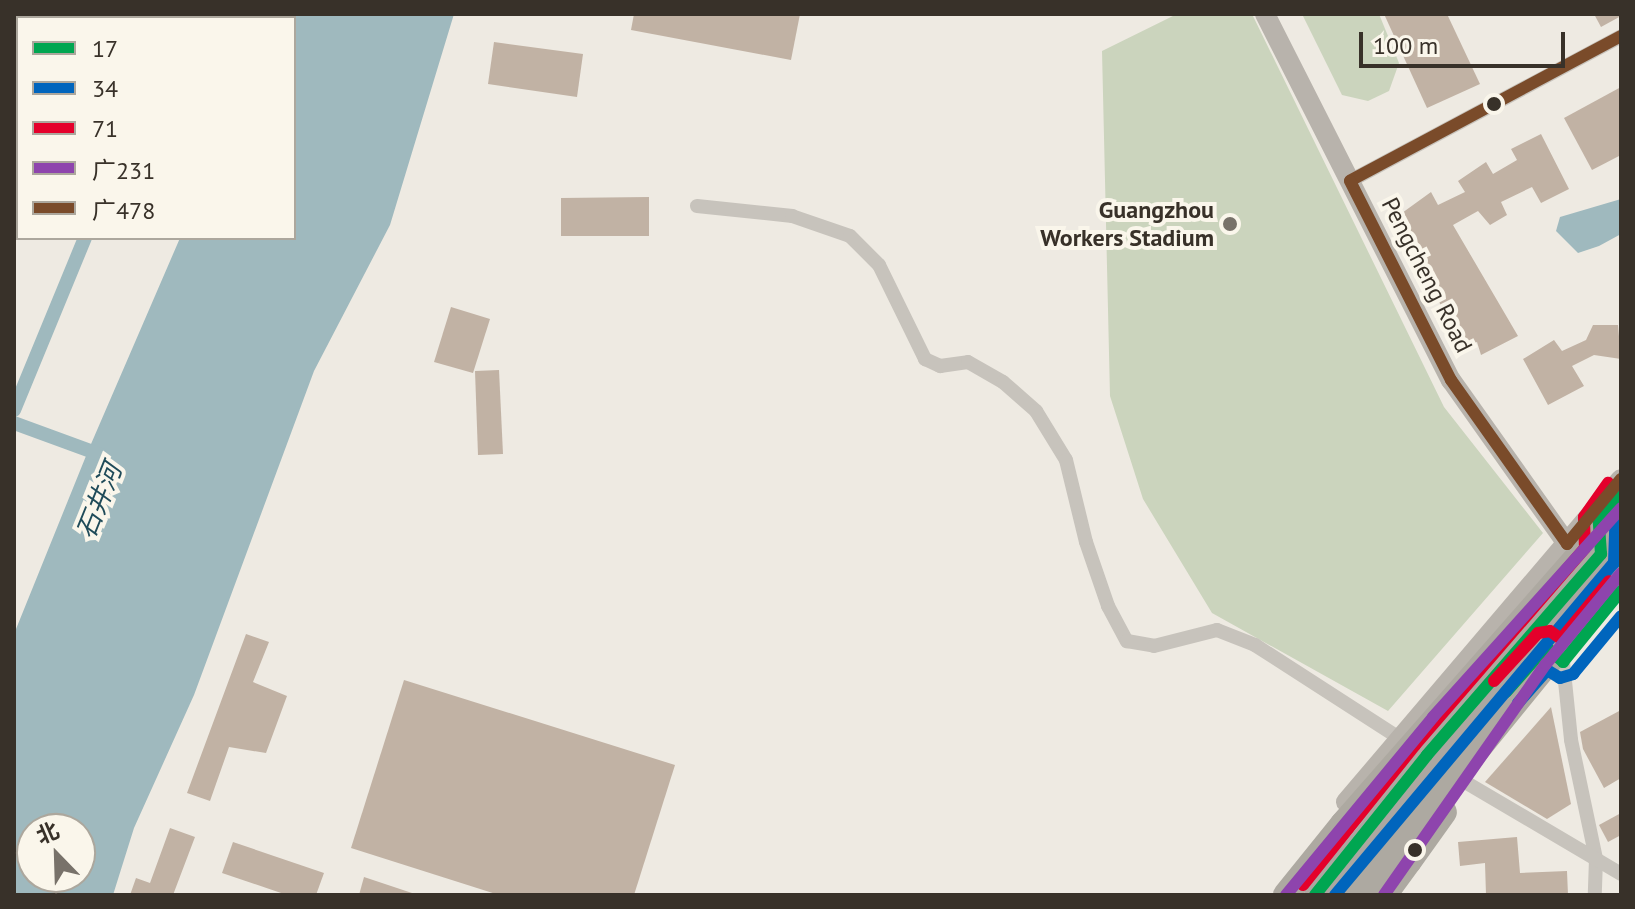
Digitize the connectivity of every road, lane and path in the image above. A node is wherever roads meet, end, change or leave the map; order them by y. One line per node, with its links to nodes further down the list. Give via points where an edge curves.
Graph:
1 (1265, 14): 3 (main road, Pengcheng Road)
2 (1621, 36): 3 (street)
3 (1350, 181): 9 (main road, Pengcheng Road, via 1457,390)
4 (697, 206): 17 (street, via 792,216 850,236 879,265 925,359 940,366 968,362 1003,382 1036,411 1066,460 1086,542 1108,606 1127,641 1154,646 1217,630 1255,645)
5 (1621, 479): 7 (main road)
6 (1621, 493): 7 (street)
7 (1606, 513): 9 (main road); 10 (street); 11 (street); 24 (highway, bridge)
8 (1621, 529): 10 (main road)
9 (1567, 544): 11 (main road)
10 (1611, 555): 15 (main road); 16 (main road)
11 (1545, 570): 14 (main road)
12 (1621, 573): 15 (highway, bridge)
13 (1621, 591): 15 (main road)
14 (1514, 605): 16 (main road); 17 (main road)
15 (1552, 658): 19 (main road); 20 (main road); 21 (street); 27 (highway, bridge); 28 (highway, bridge)
16 (1505, 665): 18 (main road)
17 (1399, 738): 18 (street); 23 (main road)
18 (1427, 755): 24 (main road, via 1370,801); 25 (main road)
19 (1460, 779): 20 (main road); 21 (street); 27 (main road)
20 (1411, 799): 26 (main road)
21 (1596, 859): 22 (street); 29 (street)
22 (1621, 874)
23 (1272, 895)
24 (1289, 895)
25 (1315, 895)
26 (1334, 895)
27 (1362, 895)
28 (1384, 895)
29 (1595, 895)

